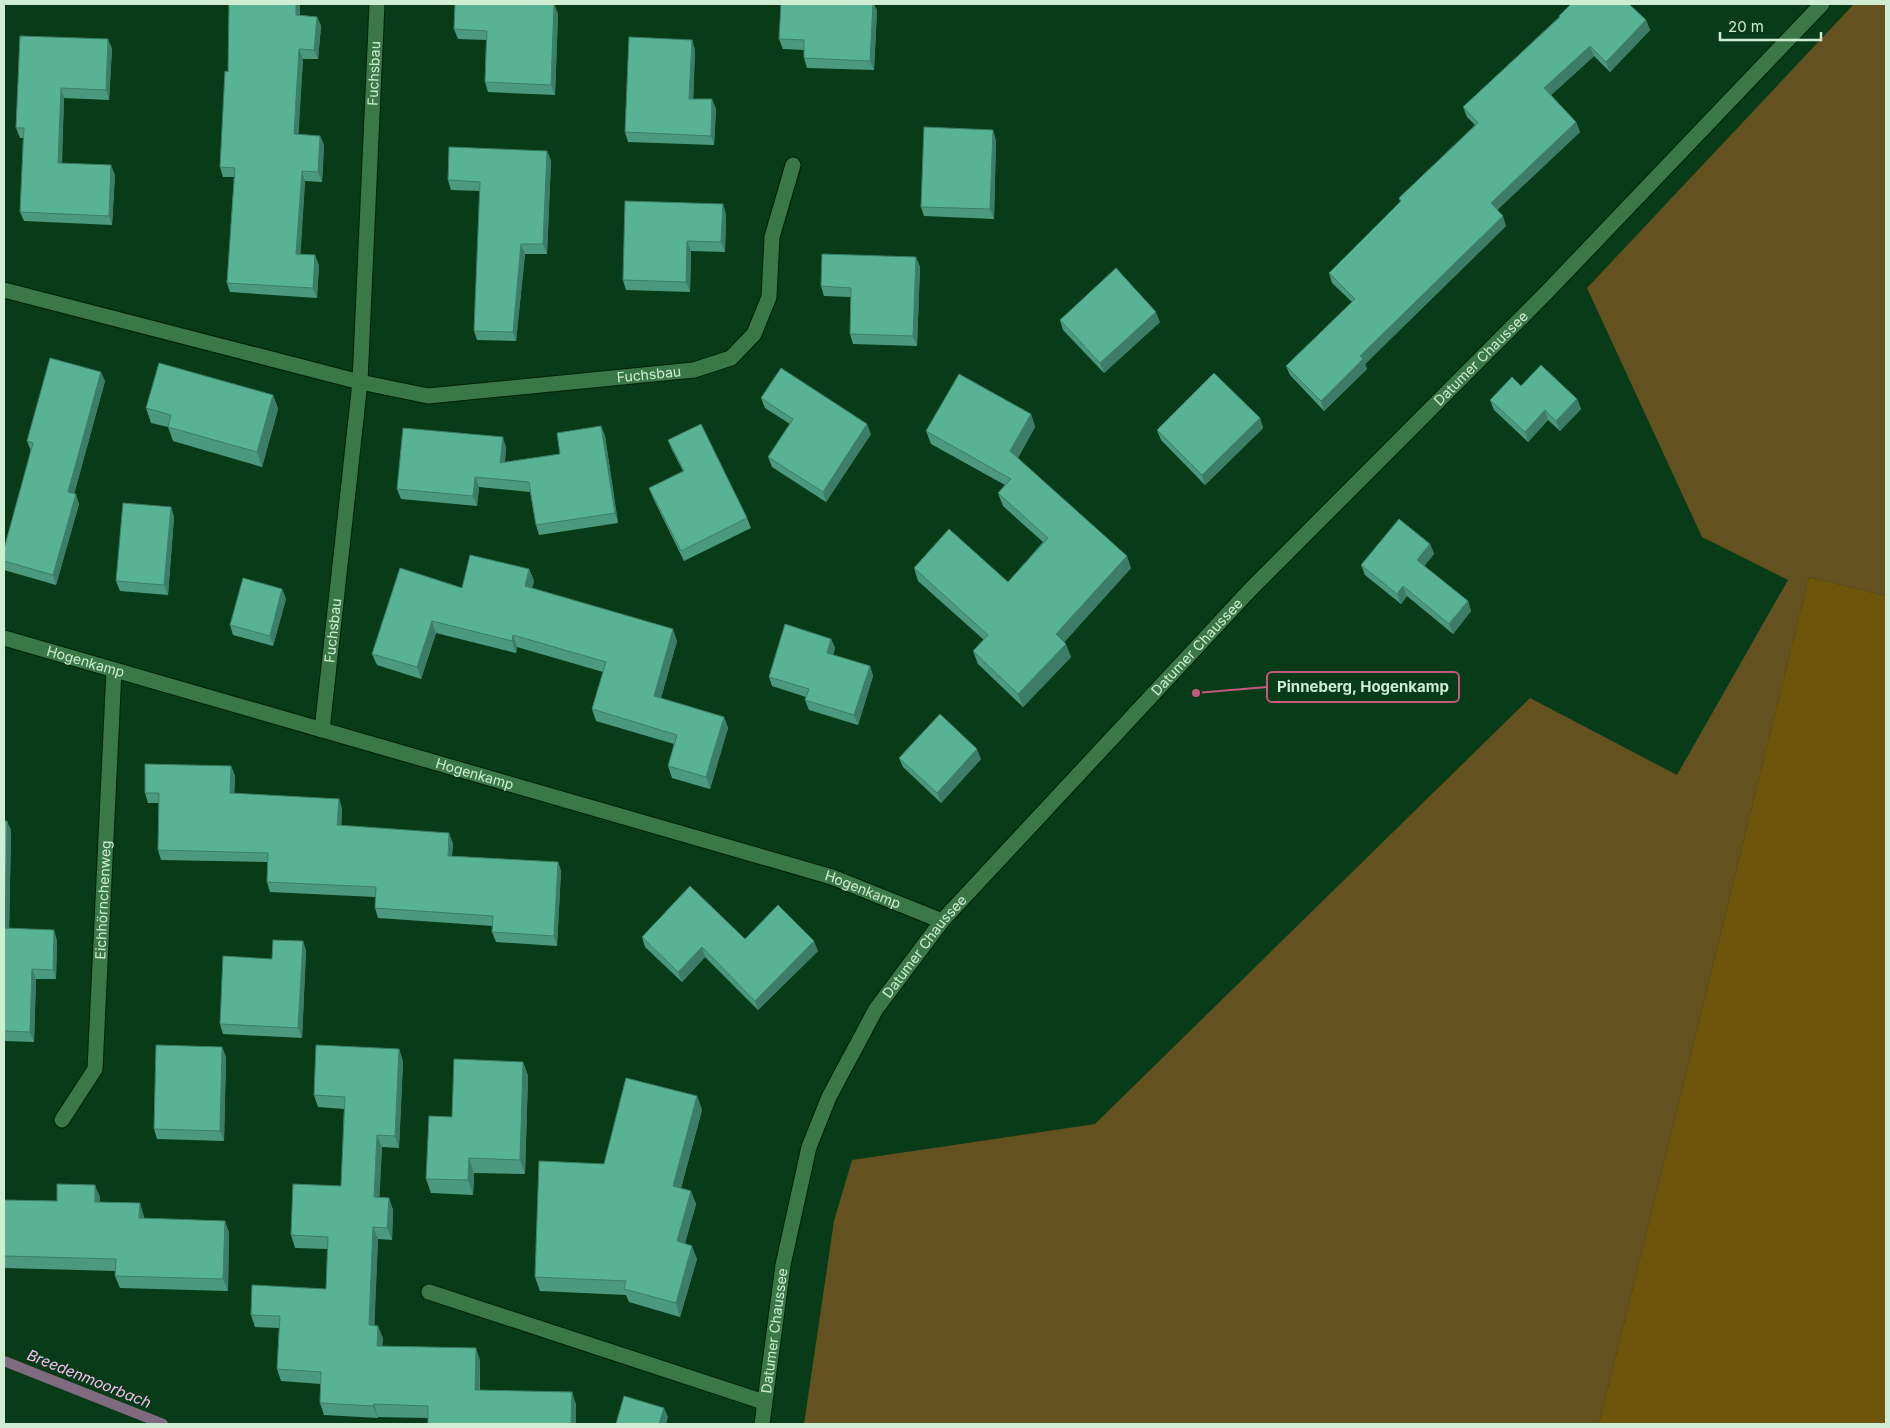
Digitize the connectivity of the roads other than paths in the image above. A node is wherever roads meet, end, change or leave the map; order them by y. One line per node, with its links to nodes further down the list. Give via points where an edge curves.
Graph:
1 (377, 4): 5 (street, Fuchsbau)
2 (1822, 4): 9 (street, Datumer Chaussee, via 1546,293 1249,591)
3 (793, 165): 5 (street, Fuchsbau, via 772,237 769,297 754,334 731,358 694,370 428,396)
4 (4, 290): 5 (street, Fuchsbau)
5 (360, 382): 8 (street, Fuchsbau)
6 (4, 638): 7 (street, Hogenkamp)
7 (114, 670): 8 (street, Hogenkamp); 10 (street, Eichhörnchenweg, via 95,1070)
8 (322, 730): 9 (street, Hogenkamp, via 832,877)
9 (942, 921): 12 (street, Datumer Chaussee, via 876,1009 828,1097 809,1147 782,1265)
10 (62, 1120)
11 (429, 1292): 12 (street, Datumer Chaussee)
12 (764, 1402): 13 (street, Datumer Chaussee)
13 (762, 1424)

